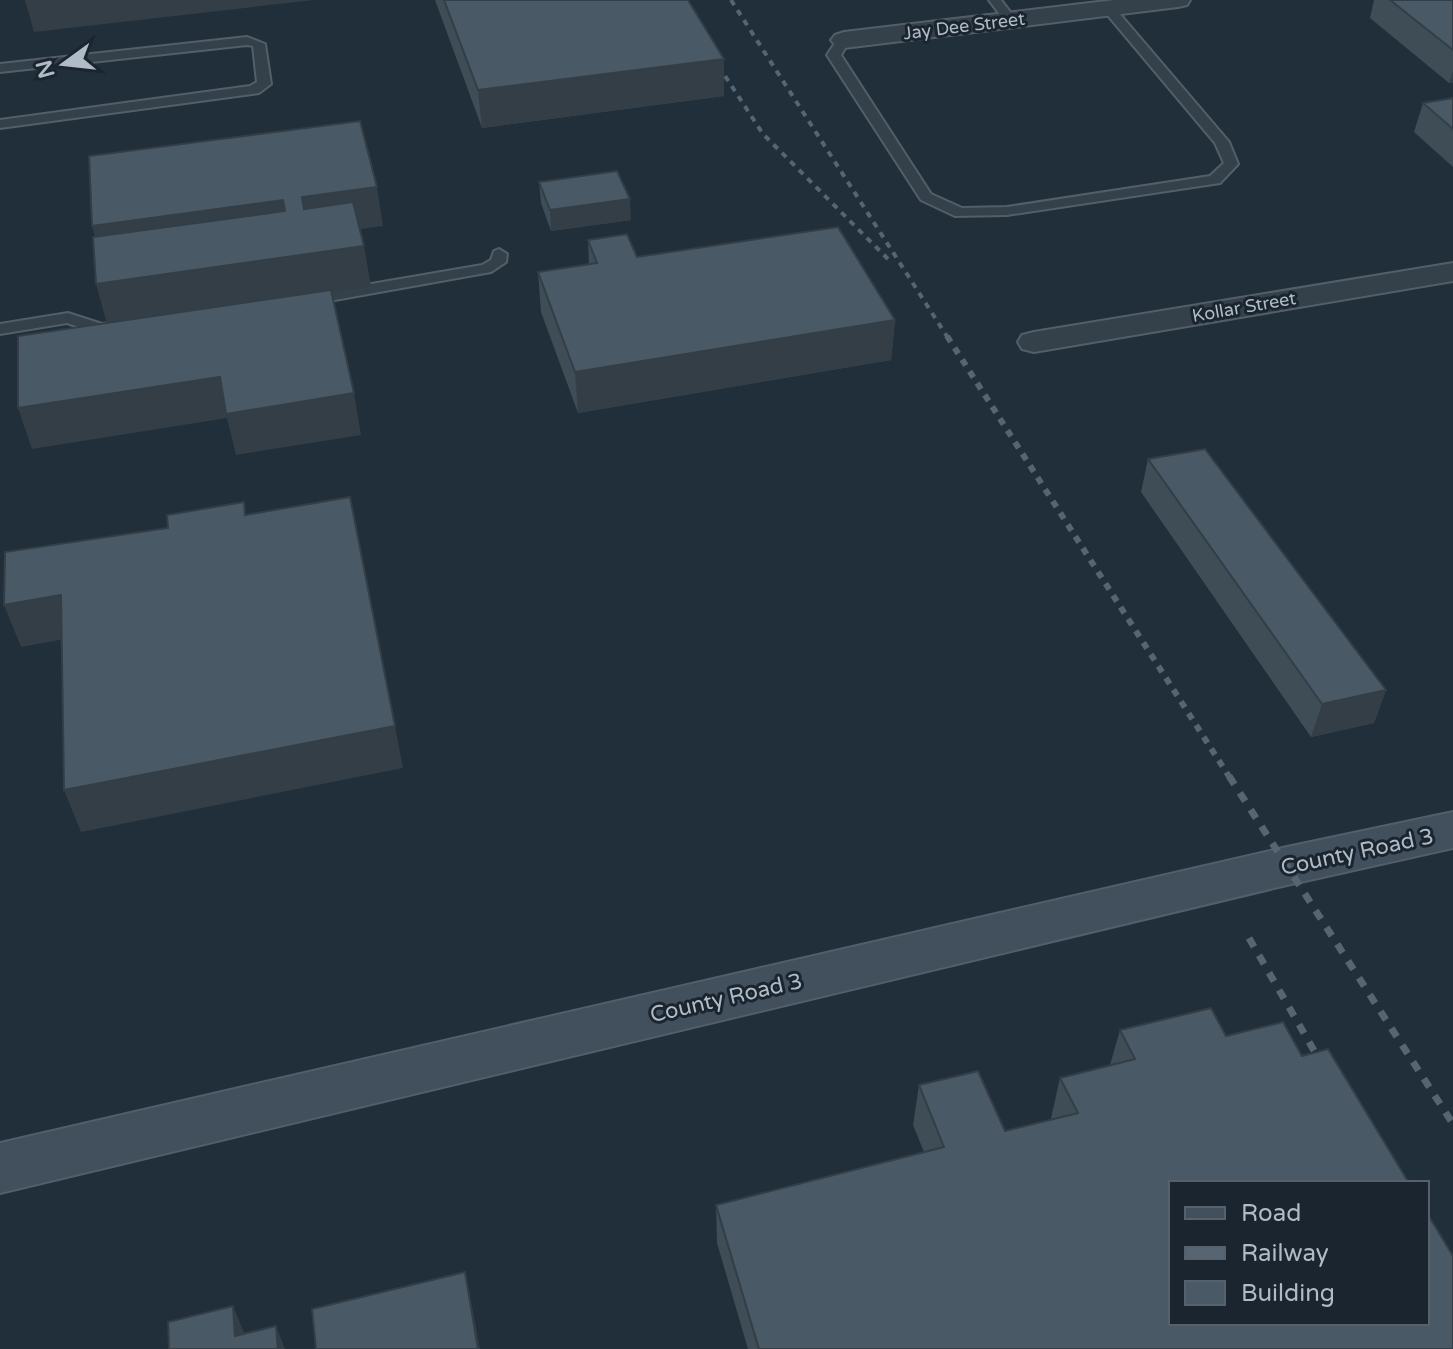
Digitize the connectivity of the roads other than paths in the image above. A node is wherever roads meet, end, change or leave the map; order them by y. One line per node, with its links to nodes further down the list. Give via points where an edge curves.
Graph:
1 (995, 0): 4 (lane)
2 (1178, 0): 3 (street, Jay Dee Street)
3 (1109, 9): 4 (street, Jay Dee Street); 5 (lane, via 1222,142 1231,164 1215,180 1007,211 960,213 926,197 834,55)
4 (1011, 21): 5 (street, Jay Dee Street)
5 (844, 40)
6 (0, 68): 7 (lane, via 247,41 259,44 264,84 254,90)
7 (0, 124)
8 (499, 254): 10 (lane, via 498,262 486,269)
9 (1453, 272): 13 (street, Kollar Street)
10 (296, 301)
11 (131, 325): 12 (lane, via 101,329 68,318)
12 (0, 329)
13 (1034, 342)
14 (1453, 830): 15 (street, County Road 3)
15 (0, 1168)

